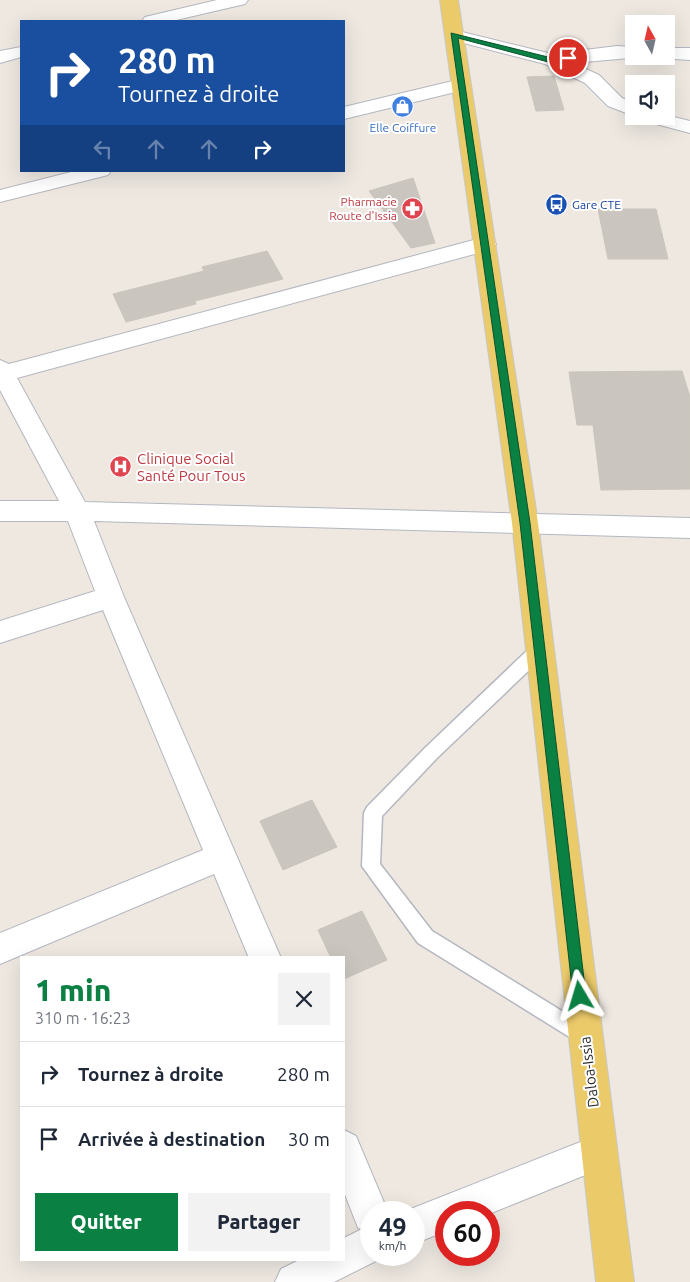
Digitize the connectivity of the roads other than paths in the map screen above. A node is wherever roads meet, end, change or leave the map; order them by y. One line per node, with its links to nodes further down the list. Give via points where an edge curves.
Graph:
1 (239, 0): 3 (street)
2 (449, 0): 4 (main road, Daloa-Issia)
3 (154, 20)
4 (454, 35): 8 (street); 9 (main road, Daloa-Issia)
5 (20, 52): 7 (street)
6 (625, 52): 8 (street)
7 (0, 58)
8 (552, 60): 10 (street, via 592,79 615,102)
9 (461, 85): 11 (street); 16 (main road, Daloa-Issia)
10 (625, 106)
11 (345, 113)
12 (675, 123): 13 (street)
13 (690, 127)
14 (97, 172): 15 (street)
15 (0, 196)
16 (485, 244): 17 (street); 20 (main road, Daloa-Issia)
17 (1, 371): 19 (street)
18 (0, 511): 19 (street)
19 (77, 511): 20 (street); 22 (street)
20 (525, 523): 21 (street); 24 (main road, Daloa-Issia)
21 (690, 528)
22 (111, 597): 23 (street); 25 (street)
23 (0, 632)
24 (539, 650): 28 (main road, Daloa-Issia); 28 (lane, via 430,753 373,813 371,866 425,937)
25 (223, 856): 26 (street); 27 (street)
26 (0, 949)
27 (264, 956)
28 (584, 1036): 30 (main road, Daloa-Issia)
29 (345, 1150): 31 (street)
30 (598, 1153): 32 (street); 37 (main road, Daloa-Issia)
31 (365, 1201)
32 (477, 1201)
33 (360, 1250): 34 (street)
34 (345, 1257)
35 (337, 1261): 36 (street)
36 (294, 1282)
37 (614, 1282)

